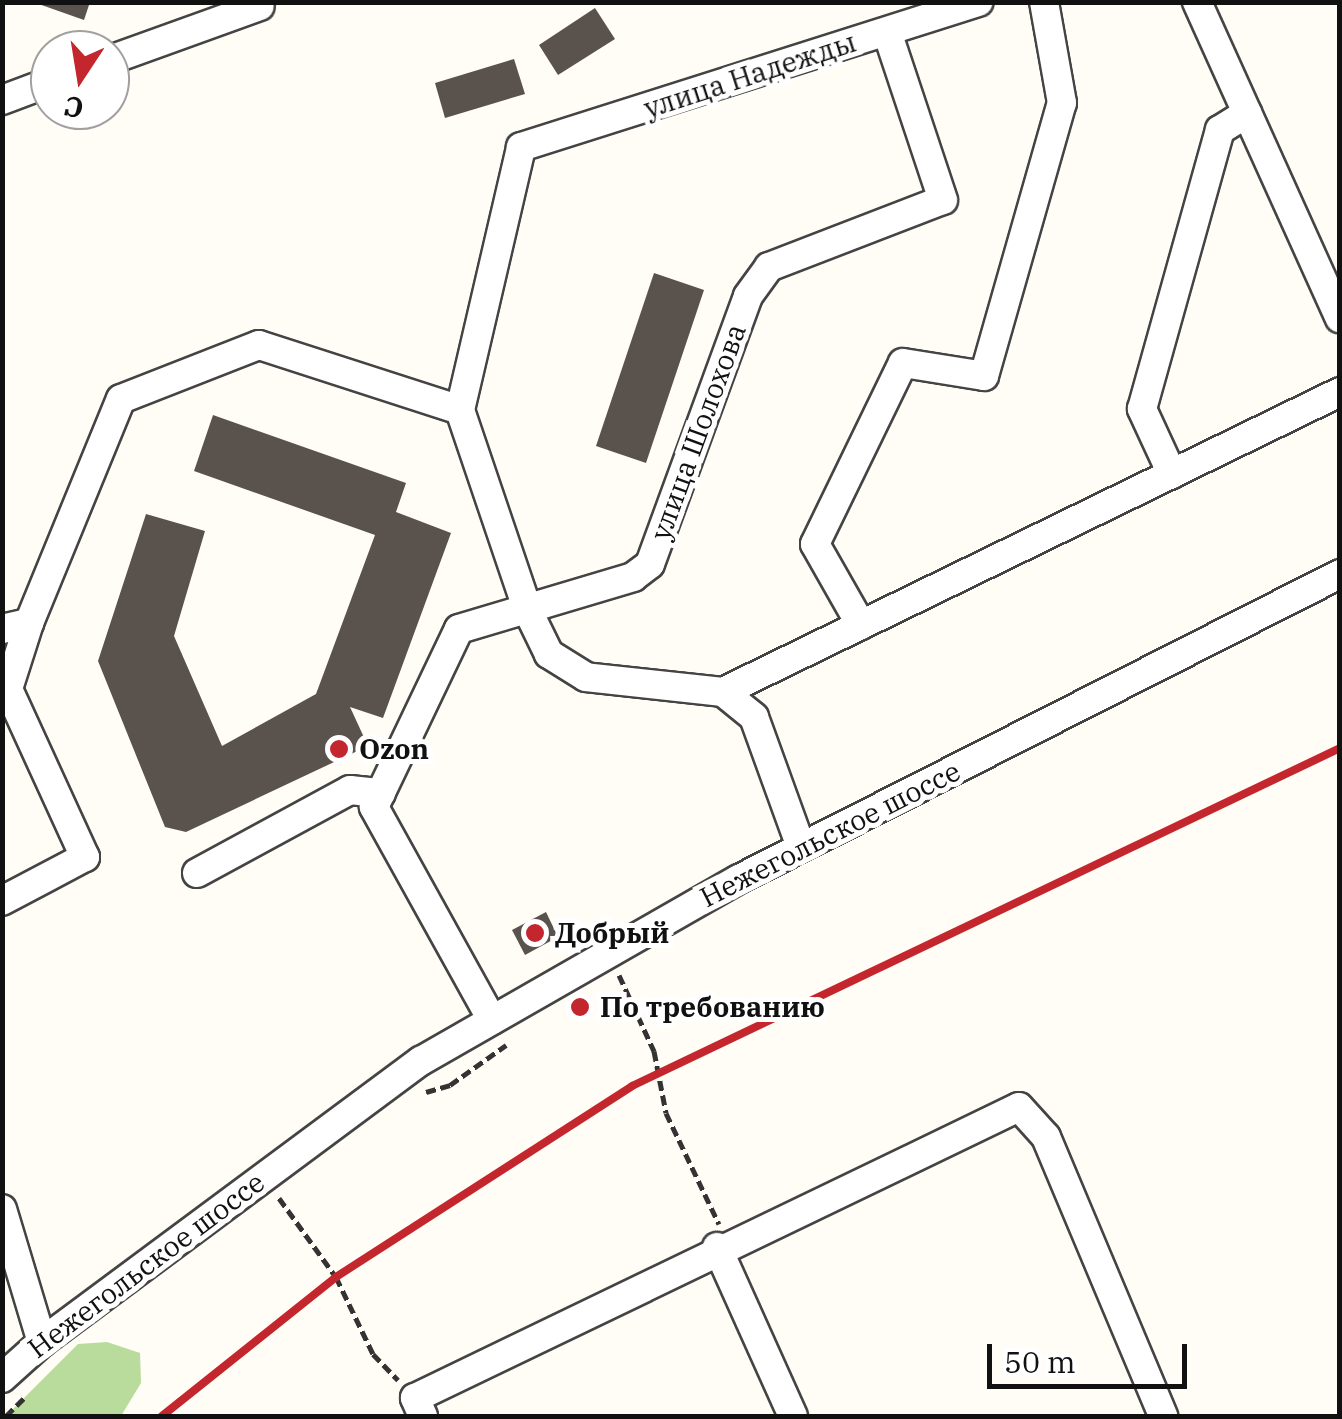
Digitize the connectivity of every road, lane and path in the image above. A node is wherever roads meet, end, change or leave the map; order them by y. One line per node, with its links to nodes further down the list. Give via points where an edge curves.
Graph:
1 (980, 2): 5 (street, улица Надежды)
2 (1044, 2): 16 (street, via 1062,103 984,376 903,362 815,544)
3 (1197, 2): 9 (street)
4 (260, 6): 6 (street)
5 (886, 32): 12 (street, улица Надежды, via 521,147); 15 (street, улица Шолохова, via 943,200 769,267 748,296 650,564 633,577)
6 (130, 53)
7 (30, 90): 8 (street)
8 (2, 100)
9 (1247, 113): 10 (street); 13 (street, via 1220,130 1142,410)
10 (1340, 318)
11 (1340, 392): 13 (street)
12 (460, 410): 15 (street); 17 (street, via 259,345 121,398)
13 (1172, 474): 16 (street)
14 (1340, 574): 20 (street, Нежегольское шоссе)
15 (528, 611): 18 (street, via 549,654 586,678); 19 (street, улица Шолохова, via 459,630)
16 (862, 625): 18 (street)
17 (16, 626): 22 (street, via 8,689 86,857)
18 (723, 692): 20 (street, via 754,716)
19 (381, 793): 21 (street, via 350,790); 24 (street, via 374,807)
20 (802, 847): 23 (street, Нежегольское шоссе)
21 (198, 873)
22 (2, 901)
23 (608, 954): 24 (street, Нежегольское шоссе); 27 (path, via 654,1051 666,1113)
24 (492, 1020): 25 (street, Нежегольское шоссе, via 420,1062)
25 (265, 1174): 28 (street, Нежегольское шоссе); 30 (path, via 336,1277 373,1354)
26 (2, 1209): 28 (street)
27 (722, 1245): 30 (street); 31 (street); 32 (street, via 1020,1107 1046,1137)
28 (42, 1342): 29 (street, Нежегольское шоссе)
29 (2, 1378)
30 (419, 1407)
31 (793, 1416)
32 (1163, 1416)

